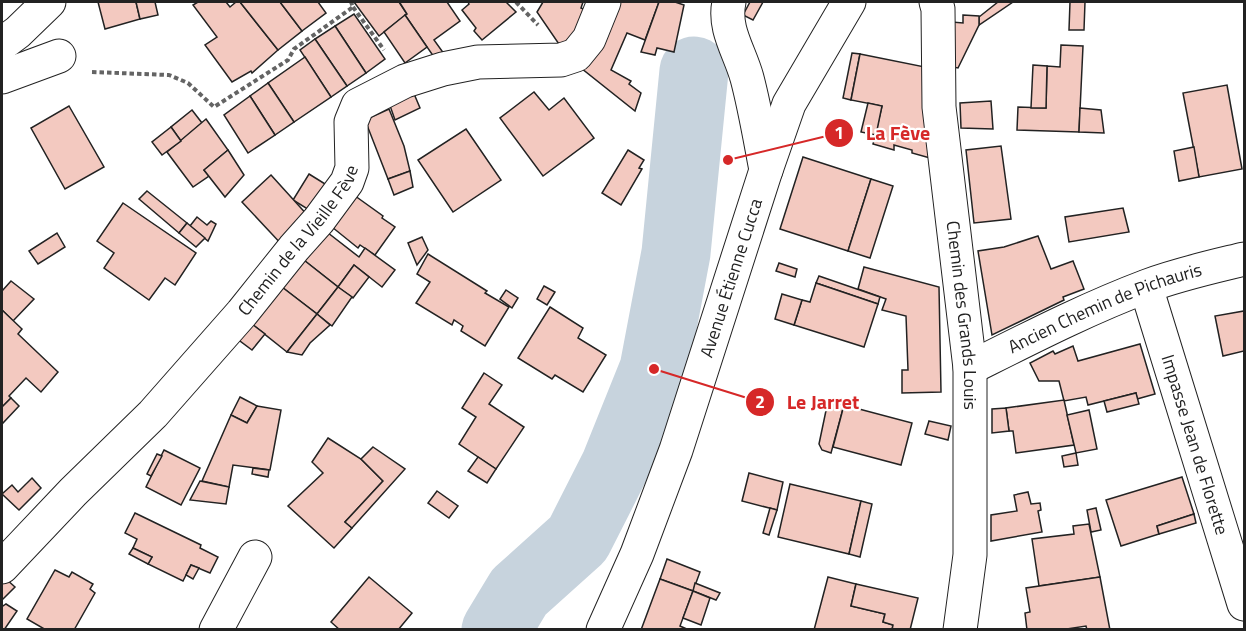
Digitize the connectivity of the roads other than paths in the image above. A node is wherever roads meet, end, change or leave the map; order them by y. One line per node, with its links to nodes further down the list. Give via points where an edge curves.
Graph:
1 (49, 2): 6 (street)
2 (604, 2): 14 (street, Chemin de la Vieille Fève, via 589,39 576,55 561,60 478,62 443,69 405,81 358,105 351,122 352,168 319,220 153,414)
3 (729, 2): 9 (street, via 729,28 746,75)
4 (849, 2): 9 (street, Avenue Étienne Cucca, via 789,104)
5 (936, 2): 12 (street, Chemin des Grands Louis, via 939,107)
6 (2, 44)
7 (59, 56): 8 (street)
8 (2, 77)
9 (765, 170): 17 (street, Avenue Étienne Cucca, via 676,450)
10 (1245, 259): 11 (street, Ancien Chemin de Pichauris)
11 (1146, 287): 12 (street, Ancien Chemin de Pichauris); 15 (street, Impasse Jean de Florette)
12 (970, 368): 18 (street, Chemin des Grands Louis, via 970,555)
13 (255, 556): 16 (street)
14 (2, 567)
15 (1245, 604)
16 (216, 630)
17 (603, 630)
18 (960, 630)

